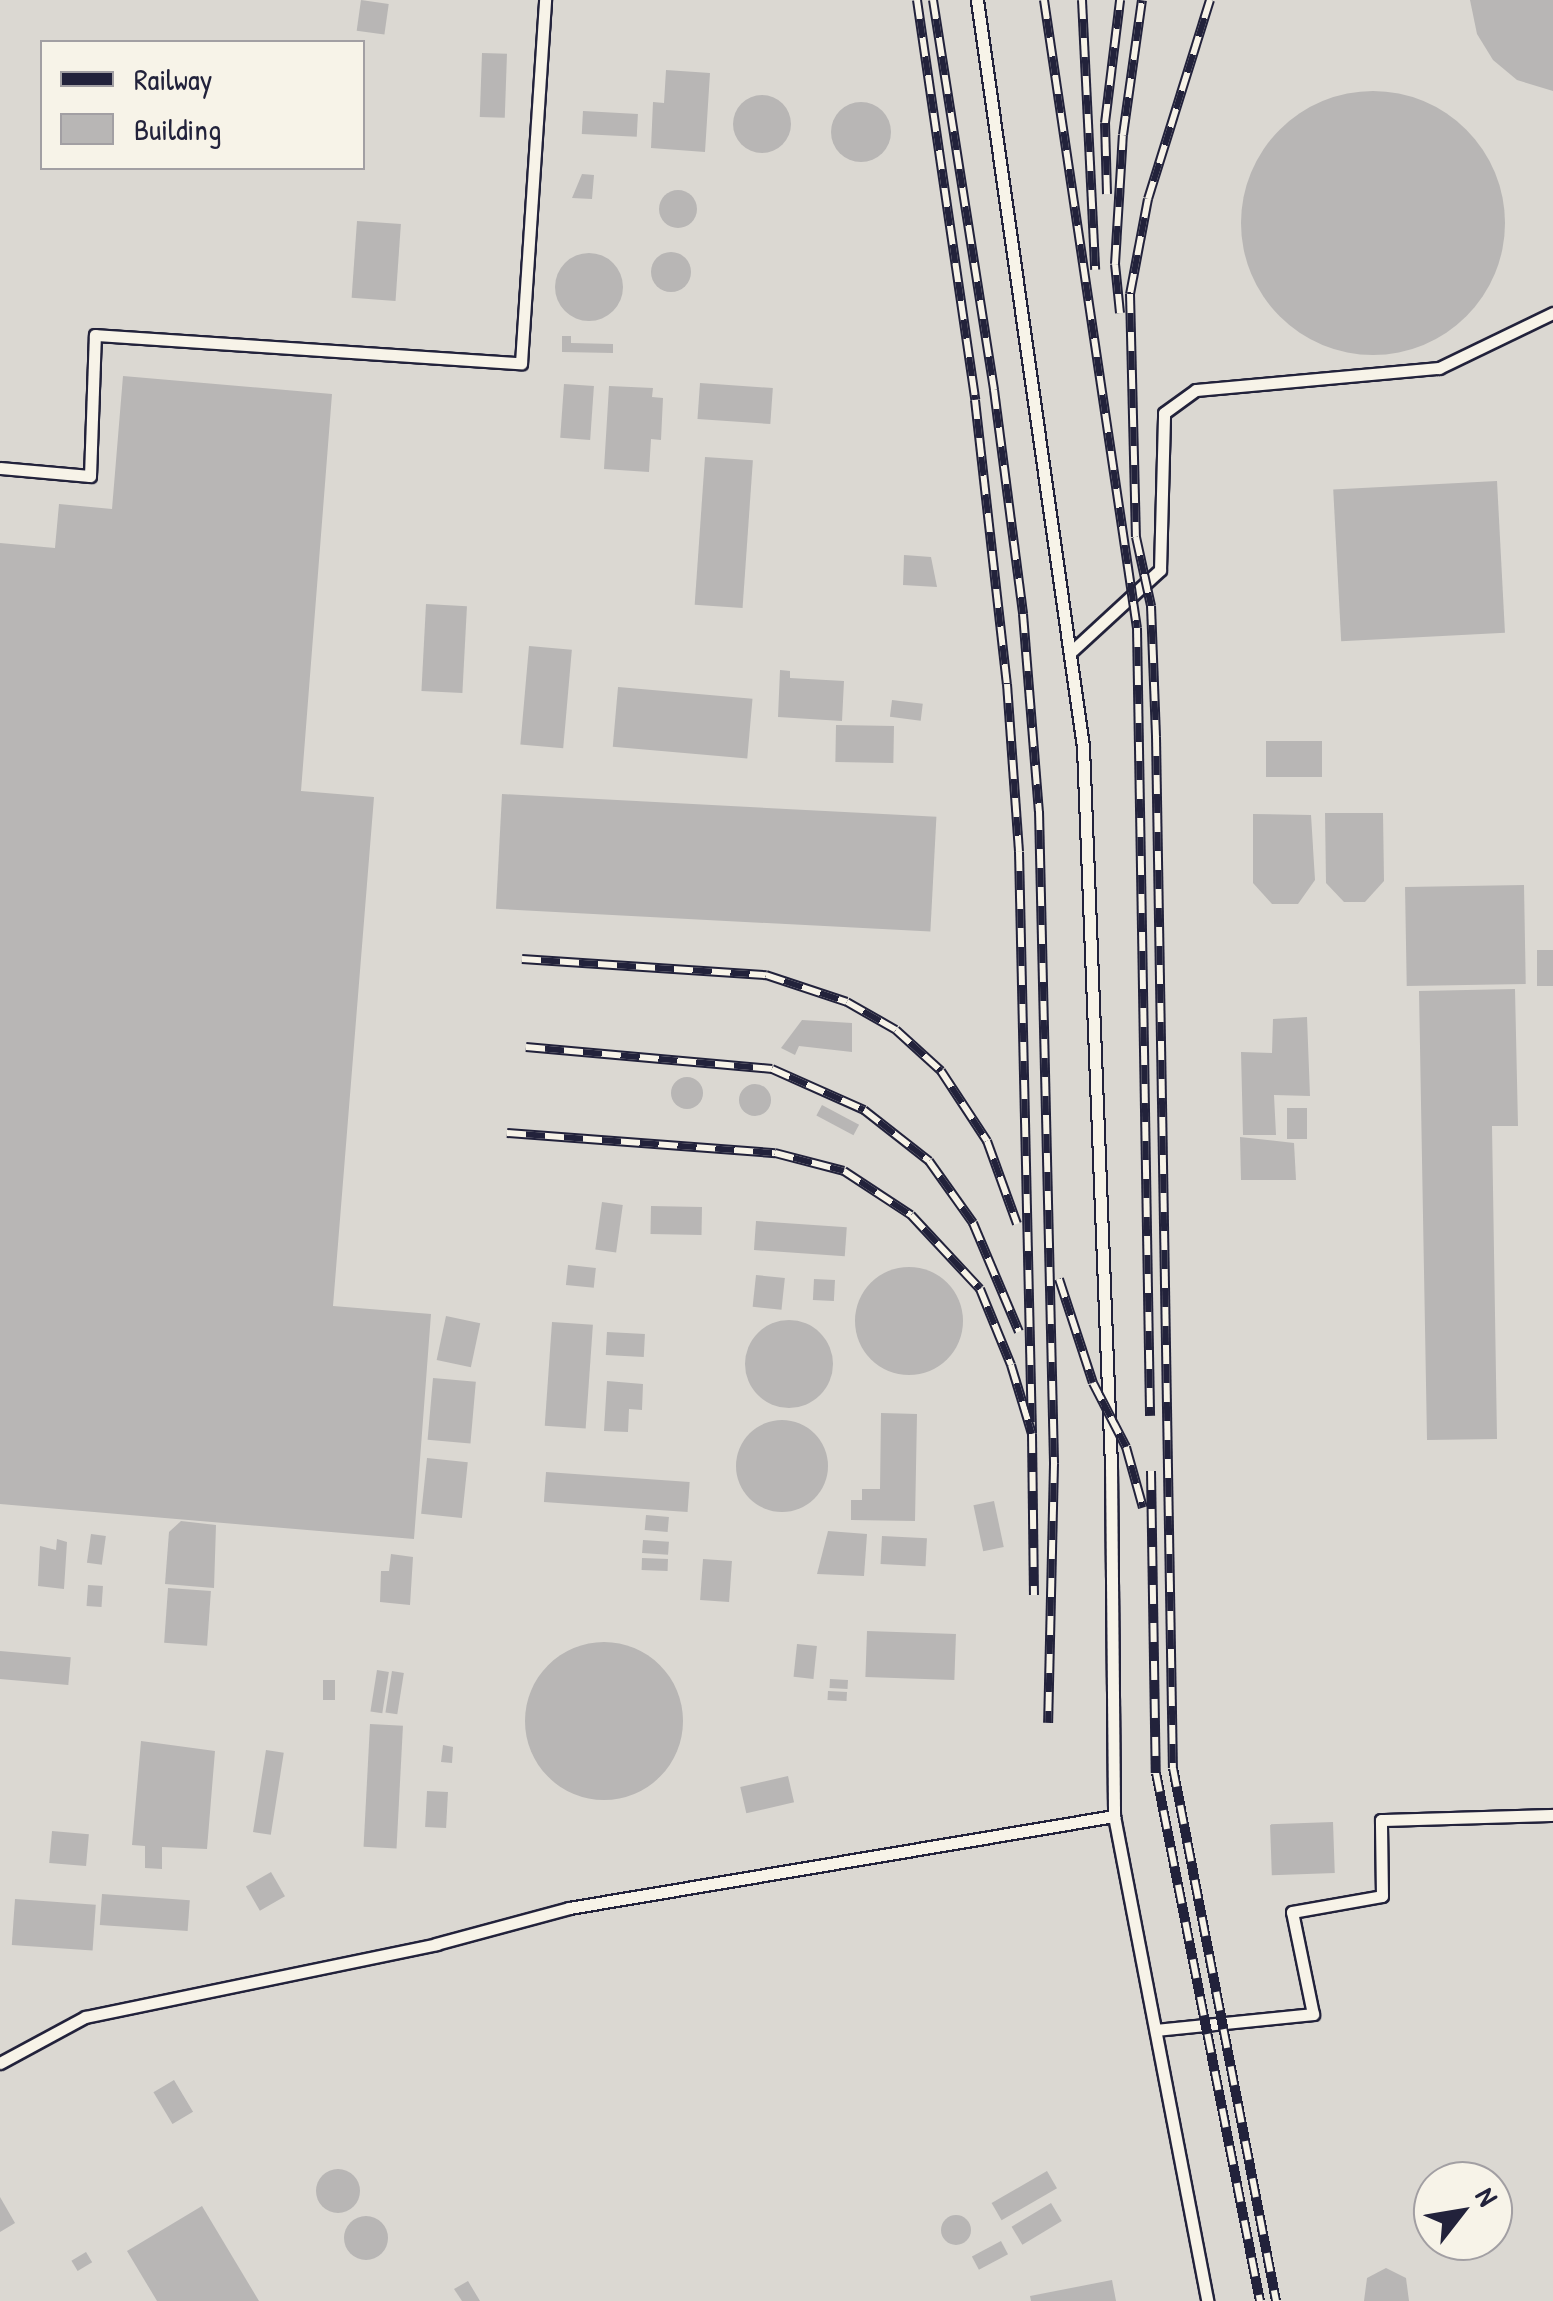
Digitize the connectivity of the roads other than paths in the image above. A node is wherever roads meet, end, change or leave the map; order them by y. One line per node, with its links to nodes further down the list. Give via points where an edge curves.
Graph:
1 (545, 0): 4 (lane, via 522,363 95,334 90,476)
2 (977, 0): 5 (lane, via 1029,399)
3 (1553, 313): 5 (lane, via 1439,368 1196,390 1164,413 1160,570)
4 (0, 468)
5 (1073, 650): 7 (lane, via 1084,747 1111,1466)
6 (1553, 1815): 8 (lane, via 1381,1820 1382,1896 1292,1912 1313,2014)
7 (1114, 1816): 8 (lane); 9 (lane, via 568,1908 436,1944 85,2017)
8 (1156, 2030): 10 (lane)
9 (0, 2064)
10 (1207, 2301)

